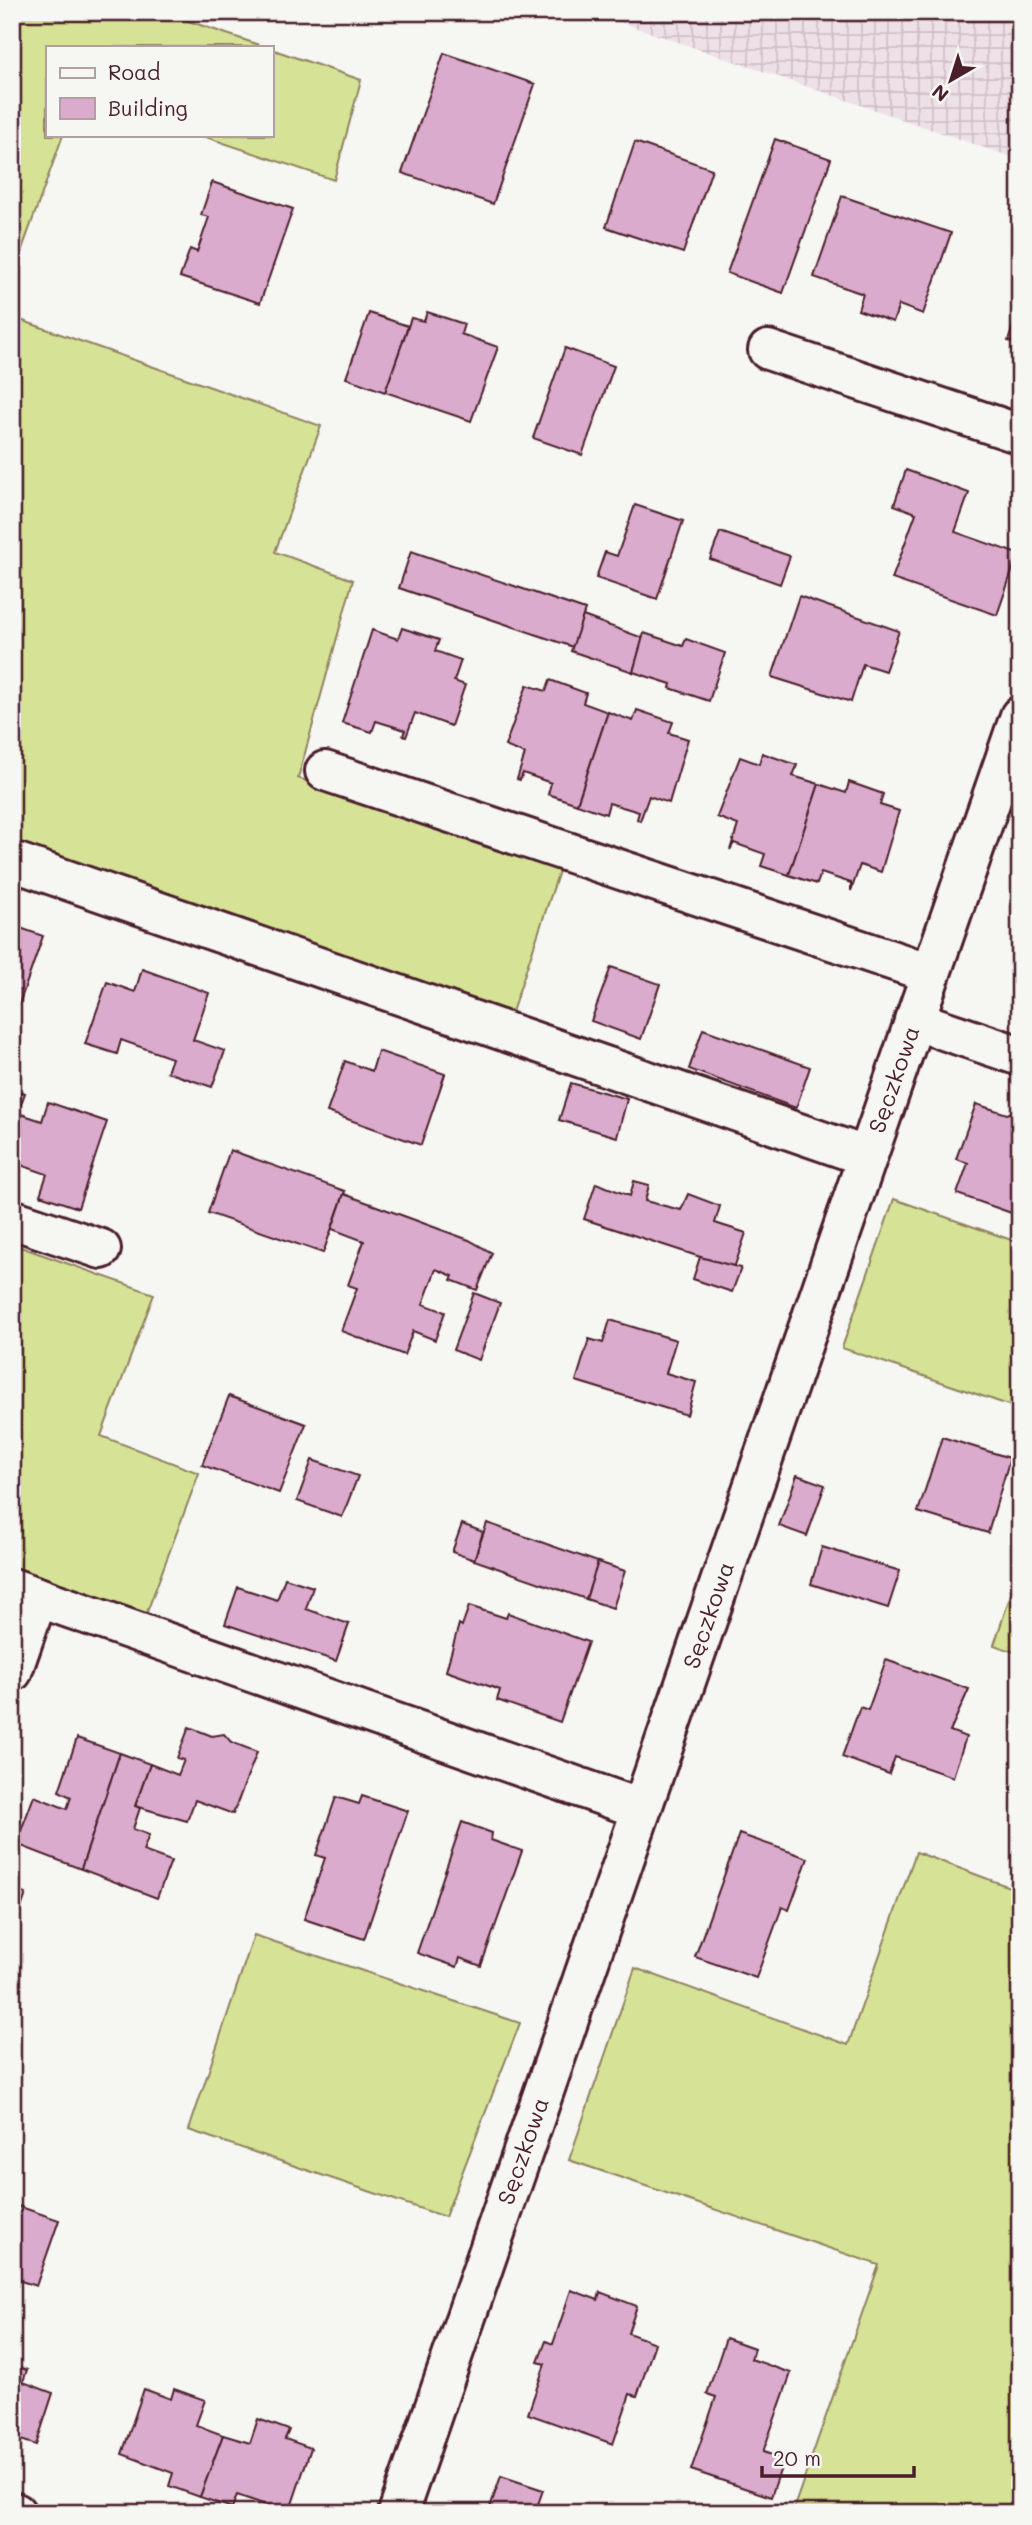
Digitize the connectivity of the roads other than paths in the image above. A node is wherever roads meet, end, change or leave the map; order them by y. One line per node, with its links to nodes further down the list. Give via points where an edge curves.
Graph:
1 (768, 350): 2 (street)
2 (1020, 434)
3 (1020, 716): 6 (street, Sęczkowa)
4 (325, 771): 6 (street)
5 (12, 861): 9 (street)
6 (930, 973): 7 (street, Sęczkowa)
7 (914, 1020): 8 (street); 9 (street, Sęczkowa)
8 (1020, 1056)
9 (865, 1156): 14 (street, Sęczkowa)
10 (12, 1219): 11 (street)
11 (101, 1249)
12 (25, 1592): 13 (street); 14 (street)
13 (12, 1672)
14 (641, 1809): 15 (street, Sęczkowa)
15 (398, 2513)

